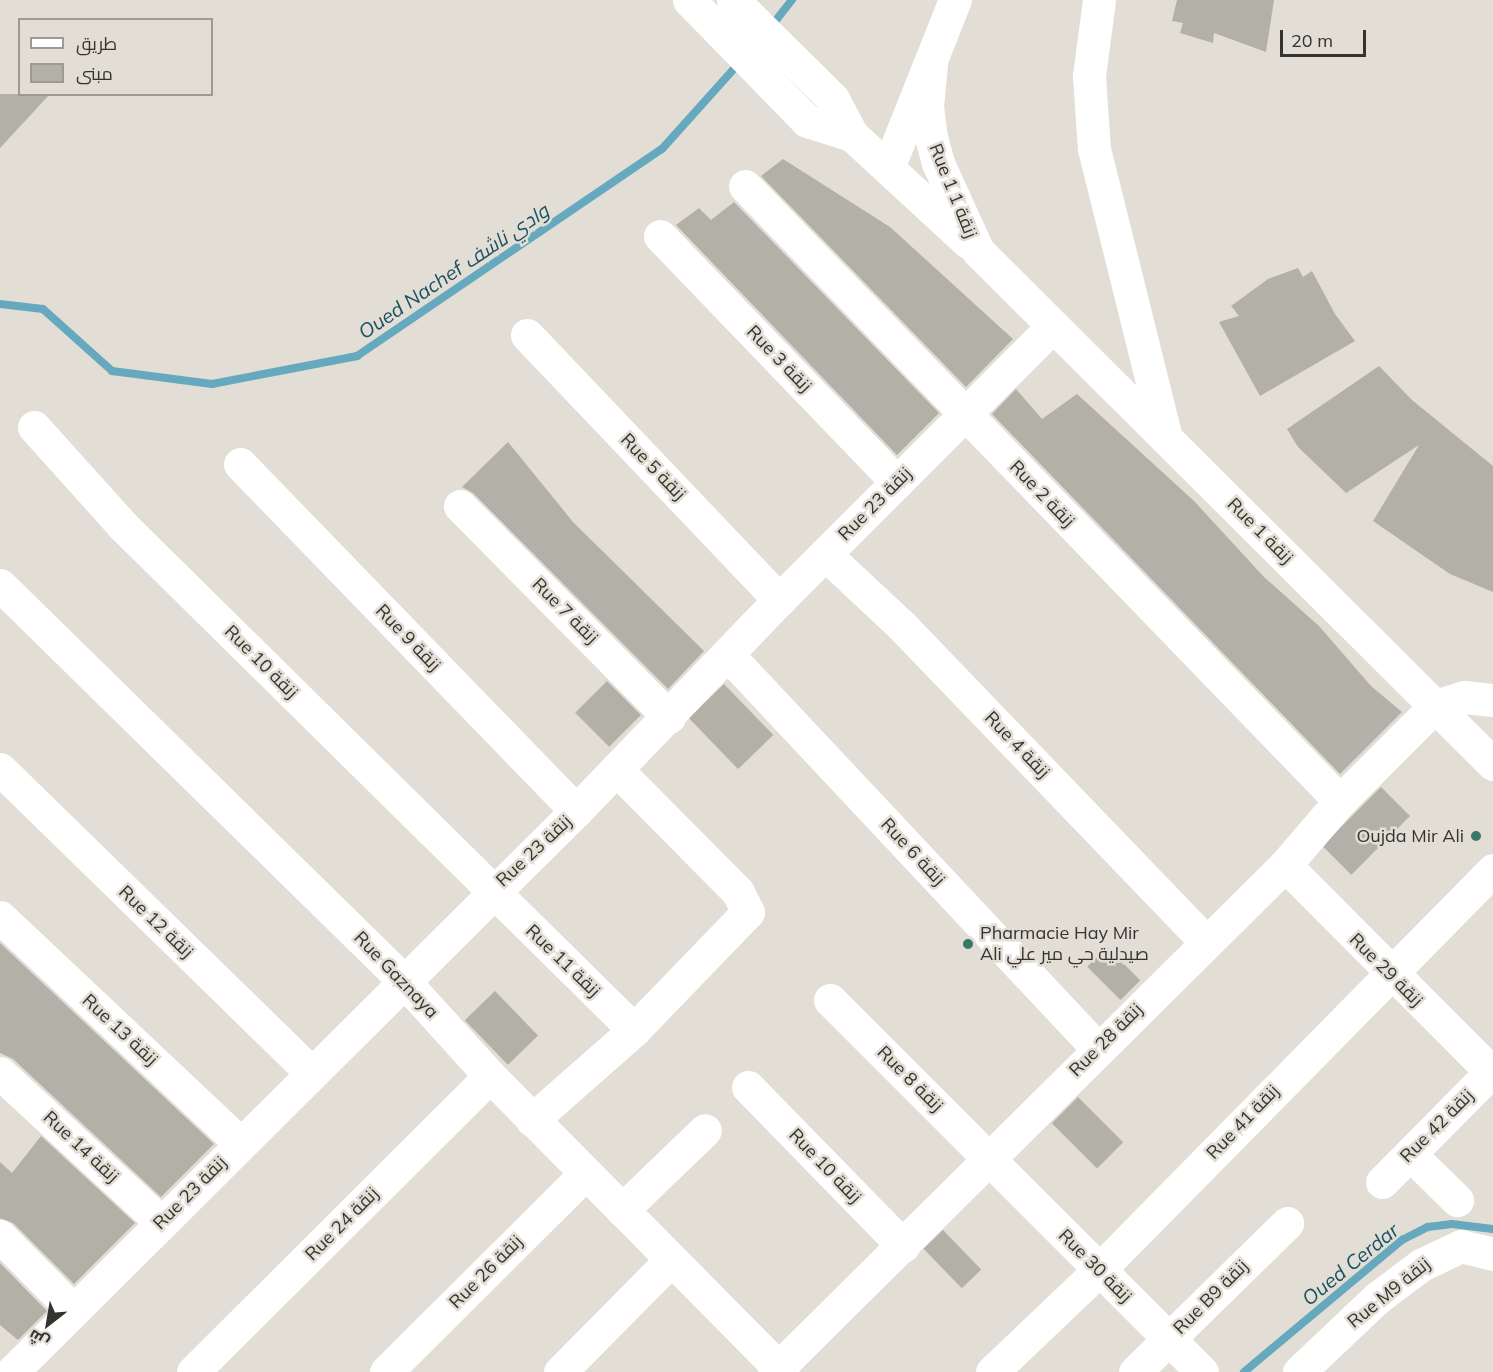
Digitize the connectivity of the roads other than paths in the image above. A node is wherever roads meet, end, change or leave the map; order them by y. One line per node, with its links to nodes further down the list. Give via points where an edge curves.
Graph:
1 (733, 0): 6 (street, via 833,99)
2 (955, 0): 5 (street, Rue 1 زنقة 1)
3 (1099, 0): 16 (street, via 1089,76 1094,149)
4 (690, 2): 6 (street, via 807,121)
5 (931, 64): 7 (street, Rue 1 زنقة 1); 10 (street, Rue 1 زنقة 1, via 927,106 931,136 938,163)
6 (852, 135): 7 (street)
7 (888, 168): 10 (street)
8 (745, 186): 14 (street, Rue 2 زنقة)
9 (660, 236): 18 (street, Rue 3 زنقة)
10 (978, 251): 11 (street, Rue 1 زنقة 1)
11 (1026, 299): 12 (street, Rue زنقة 1)
12 (1053, 326): 14 (street, Rue 23 زنقة); 16 (street, Rue زنقة 1)
13 (528, 335): 22 (street, Rue 5 زنقة)
14 (965, 414): 18 (street, Rue 23 زنقة); 30 (street, Rue 2 زنقة)
15 (34, 428): 34 (street, Rue 10 زنقة, via 123,526)
16 (1166, 438): 25 (street, Rue زنقة 1)
17 (240, 464): 31 (street, Rue 9 زنقة)
18 (897, 482): 20 (street, Rue 23 زنقة)
19 (460, 506): 26 (street, Rue 7 زنقة)
20 (825, 554): 22 (street, Rue 23 زنقة); 36 (street, Rue 4 زنقة, via 901,625)
21 (0, 585): 38 (street, Rue Gaznaya)
22 (779, 600): 23 (street, Rue 23 زنقة)
23 (729, 656): 26 (street, Rue 23 زنقة); 41 (street, Rue 6 زنقة)
24 (1493, 700): 25 (street, via 1464,697)
25 (1435, 706): 27 (street, Rue زنقة 1); 30 (street, Rue 28 زنقة)
26 (669, 717): 29 (street, Rue 23 زنقة)
27 (1493, 764)
28 (0, 769): 43 (street, Rue 12 زنقة)
29 (616, 769): 31 (street, Rue 23 زنقة); 40 (street, via 747,903 748,912)
30 (1340, 801): 32 (street, Rue 28 زنقة)
31 (576, 811): 34 (street, Rue 23 زنقة)
32 (1285, 866): 36 (street, Rue 28 زنقة); 37 (street, Rue 29 زنقة)
33 (1493, 870): 37 (street, Rue 41 زنقة)
34 (492, 891): 38 (street, Rue 23 زنقة); 40 (street, Rue 11 زنقة)
35 (0, 917): 49 (street, Rue 13 زنقة)
36 (1205, 941): 41 (street, Rue 28 زنقة)
37 (1388, 973): 45 (street, Rue 29 زنقة); 62 (street, Rue 41 زنقة)
38 (403, 980): 43 (street, Rue 23 زنقة); 44 (street, Rue Gaznaya)
39 (830, 1000): 51 (street, Rue 8 زنقة)
40 (634, 1030): 47 (street)
41 (1097, 1048): 51 (street, Rue 28 زنقة)
42 (0, 1073): 56 (street, Rue 14 زنقة)
43 (312, 1074): 49 (street, Rue 23 زنقة)
44 (490, 1076): 47 (street, Rue Gaznaya); 67 (street, Rue 24 زنقة)
45 (1490, 1076): 50 (street, Rue 42 زنقة)
46 (748, 1087): 59 (street, Rue 10 زنقة)
47 (532, 1119): 52 (street, Rue Gaznaya)
48 (705, 1130): 55 (street)
49 (240, 1143): 56 (street, Rue 23 زنقة)
50 (1410, 1154): 53 (street, Rue 42 زنقة); 54 (street)
51 (990, 1159): 59 (street, Rue 28 زنقة); 62 (street, Rue 30 زنقة)
52 (586, 1173): 55 (street, Rue Gaznaya); 68 (street, Rue 26 زنقة)
53 (1382, 1182)
54 (1457, 1200)
55 (622, 1210): 61 (street, Rue Gaznaya)
56 (161, 1222): 63 (street, Rue 23 زنقة)
57 (1287, 1223): 64 (street, Rue B9 زنقة)
58 (0, 1236): 63 (street)
59 (903, 1246): 65 (street, Rue 28 زنقة)
60 (1493, 1254): 73 (street, Rue M9 زنقة, via 1461,1246 1421,1265 1377,1298)
61 (671, 1260): 65 (street, Rue Gaznaya); 69 (street)
62 (1098, 1271): 64 (street, Rue 30 زنقة); 70 (street, Rue 41 زنقة)
63 (73, 1310): 66 (street, Rue 23 زنقة)
64 (1169, 1339): 71 (street, Rue B9 زنقة); 72 (street, Rue 30 زنقة)
65 (779, 1370)
66 (12, 1372)
67 (193, 1372)
68 (386, 1372)
69 (560, 1372)
70 (992, 1372)
71 (1135, 1372)
72 (1202, 1372)
73 (1299, 1372)

